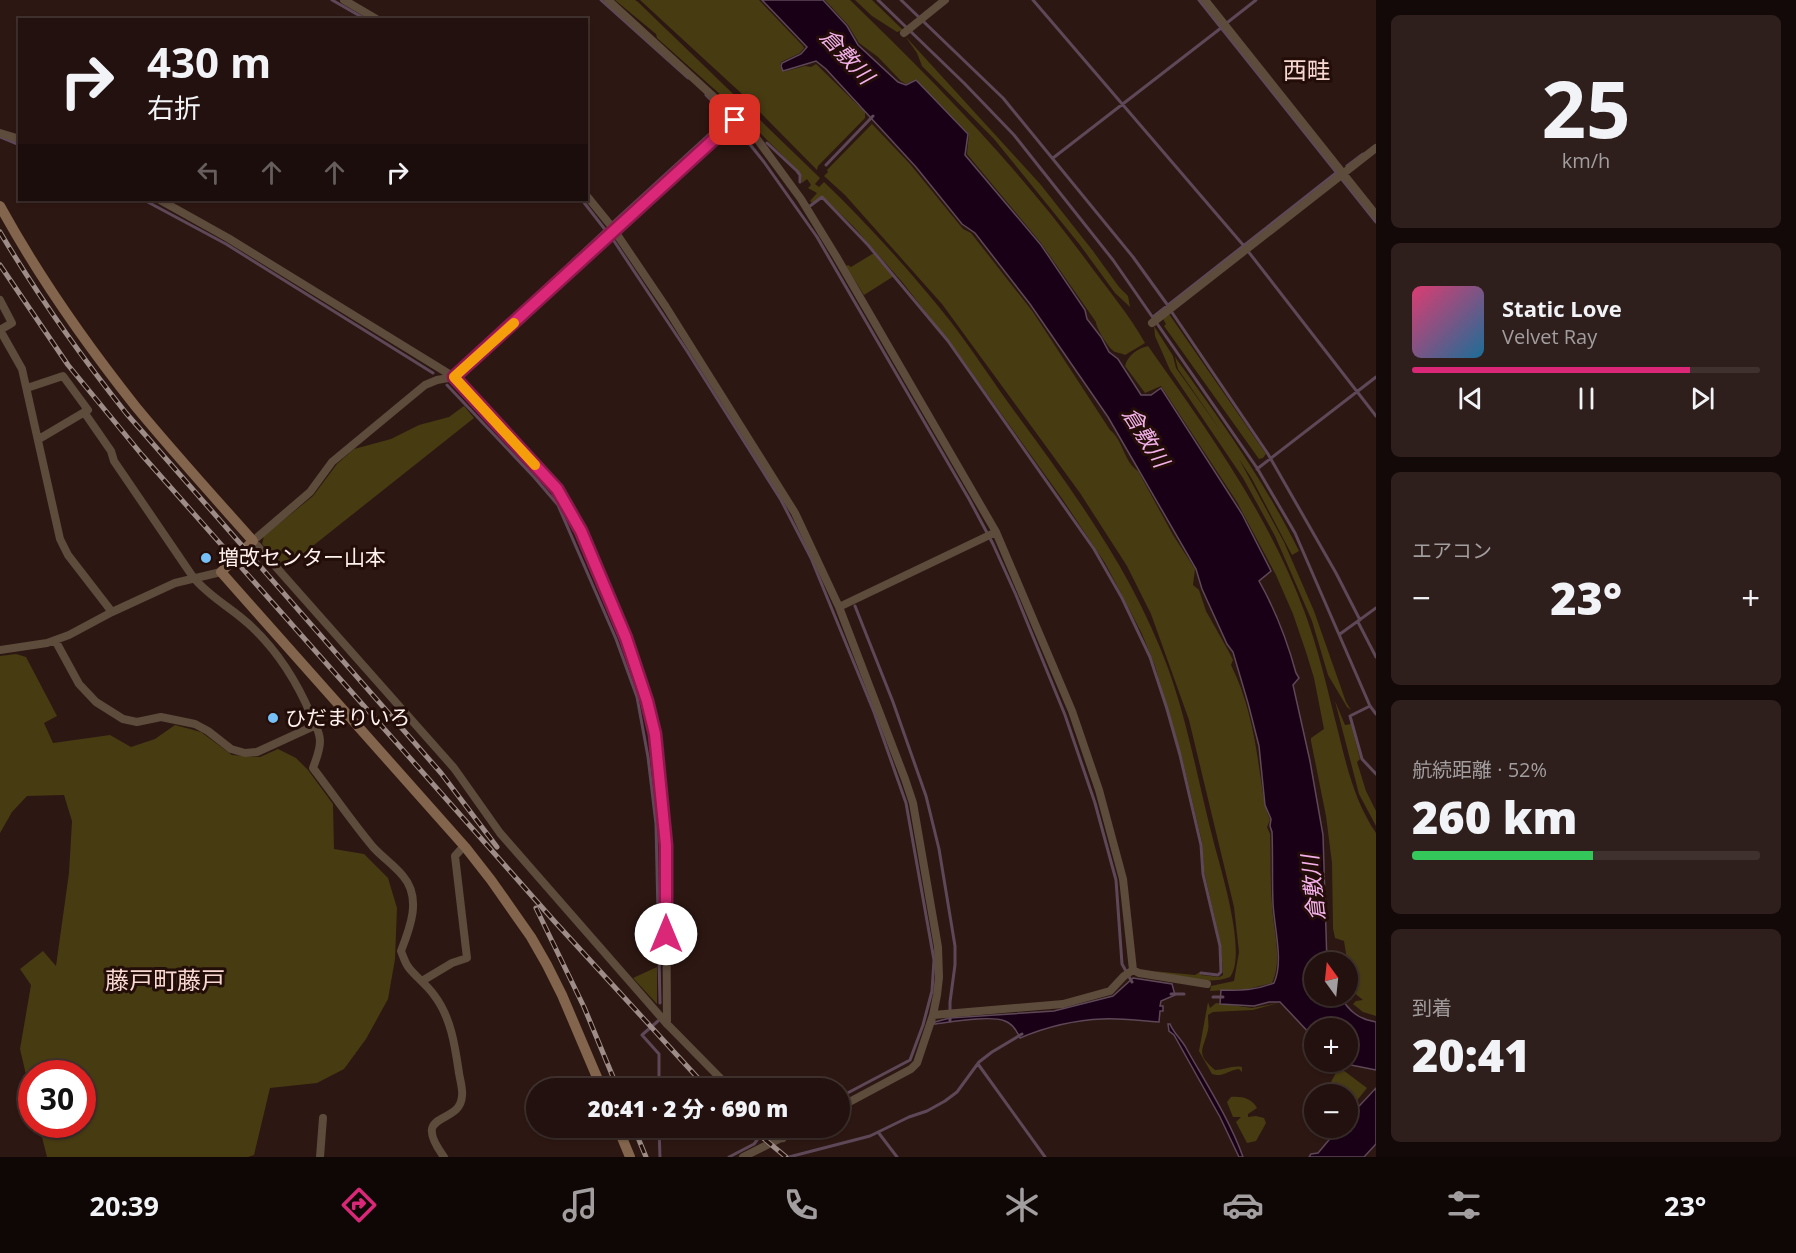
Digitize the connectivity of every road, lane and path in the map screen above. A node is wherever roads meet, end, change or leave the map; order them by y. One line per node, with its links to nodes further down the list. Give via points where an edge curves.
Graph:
1 (344, 0): 5 (street)
2 (608, 0): 7 (street)
3 (945, 0): 6 (street)
4 (1205, 0): 11 (street)
5 (375, 18)
6 (907, 30)
7 (734, 121): 16 (street); 23 (street, via 752,132 801,199)
8 (1, 133): 9 (street)
9 (18, 138)
10 (1376, 148): 11 (street)
11 (1340, 175): 15 (street); 18 (street)
12 (588, 198): 16 (street)
13 (162, 201): 19 (street)
14 (0, 207): 24 (street, via 57,300 106,369)
15 (1376, 215)
16 (611, 230): 19 (street); 27 (street, via 716,384 795,513)
17 (0, 300): 20 (street, via 12,323 0,330 22,369)
18 (1155, 321)
19 (454, 377): 24 (street, via 425,386 332,462 310,492); 37 (street, via 557,489 570,509 626,638 644,690 655,734 666,845)
20 (27, 388): 21 (street, via 63,376 88,410); 22 (street)
21 (84, 412): 22 (street); 26 (street)
22 (39, 439): 28 (street, via 60,539)
23 (991, 534): 27 (street); 33 (street, via 1072,711 1099,790 1123,879)
24 (253, 542): 25 (street); 37 (street, via 453,768 500,833)
25 (221, 572): 26 (street); 32 (street)
26 (193, 578): 28 (street); 31 (street, via 205,592 252,627 279,657)
27 (839, 607): 36 (street, via 913,803 938,946 939,977)
28 (112, 612): 29 (street)
29 (55, 640): 30 (street); 31 (street, via 79,684 96,702 123,719 137,722 161,717 195,724 231,749 245,753 257,752)
30 (0, 650)
31 (316, 725): 34 (street, via 320,740 313,768 374,848 409,886 413,918 401,951)
32 (464, 846): 34 (street, via 455,856 467,958); 38 (street, via 536,946)
33 (1129, 973): 35 (street); 36 (street, via 1110,991 1063,1004 950,1014)
34 (422, 981): 45 (street, via 446,1015 463,1095 461,1104 431,1129 435,1145)
35 (1207, 984)
36 (931, 1021): 40 (street, via 911,1069)
37 (667, 1024): 39 (street)
38 (597, 1078)
39 (720, 1078)
40 (850, 1102)
41 (323, 1118): 44 (street)
42 (622, 1138): 46 (street)
43 (783, 1138): 47 (street)
44 (320, 1157)
45 (444, 1157)
46 (630, 1157)
47 (743, 1157)

